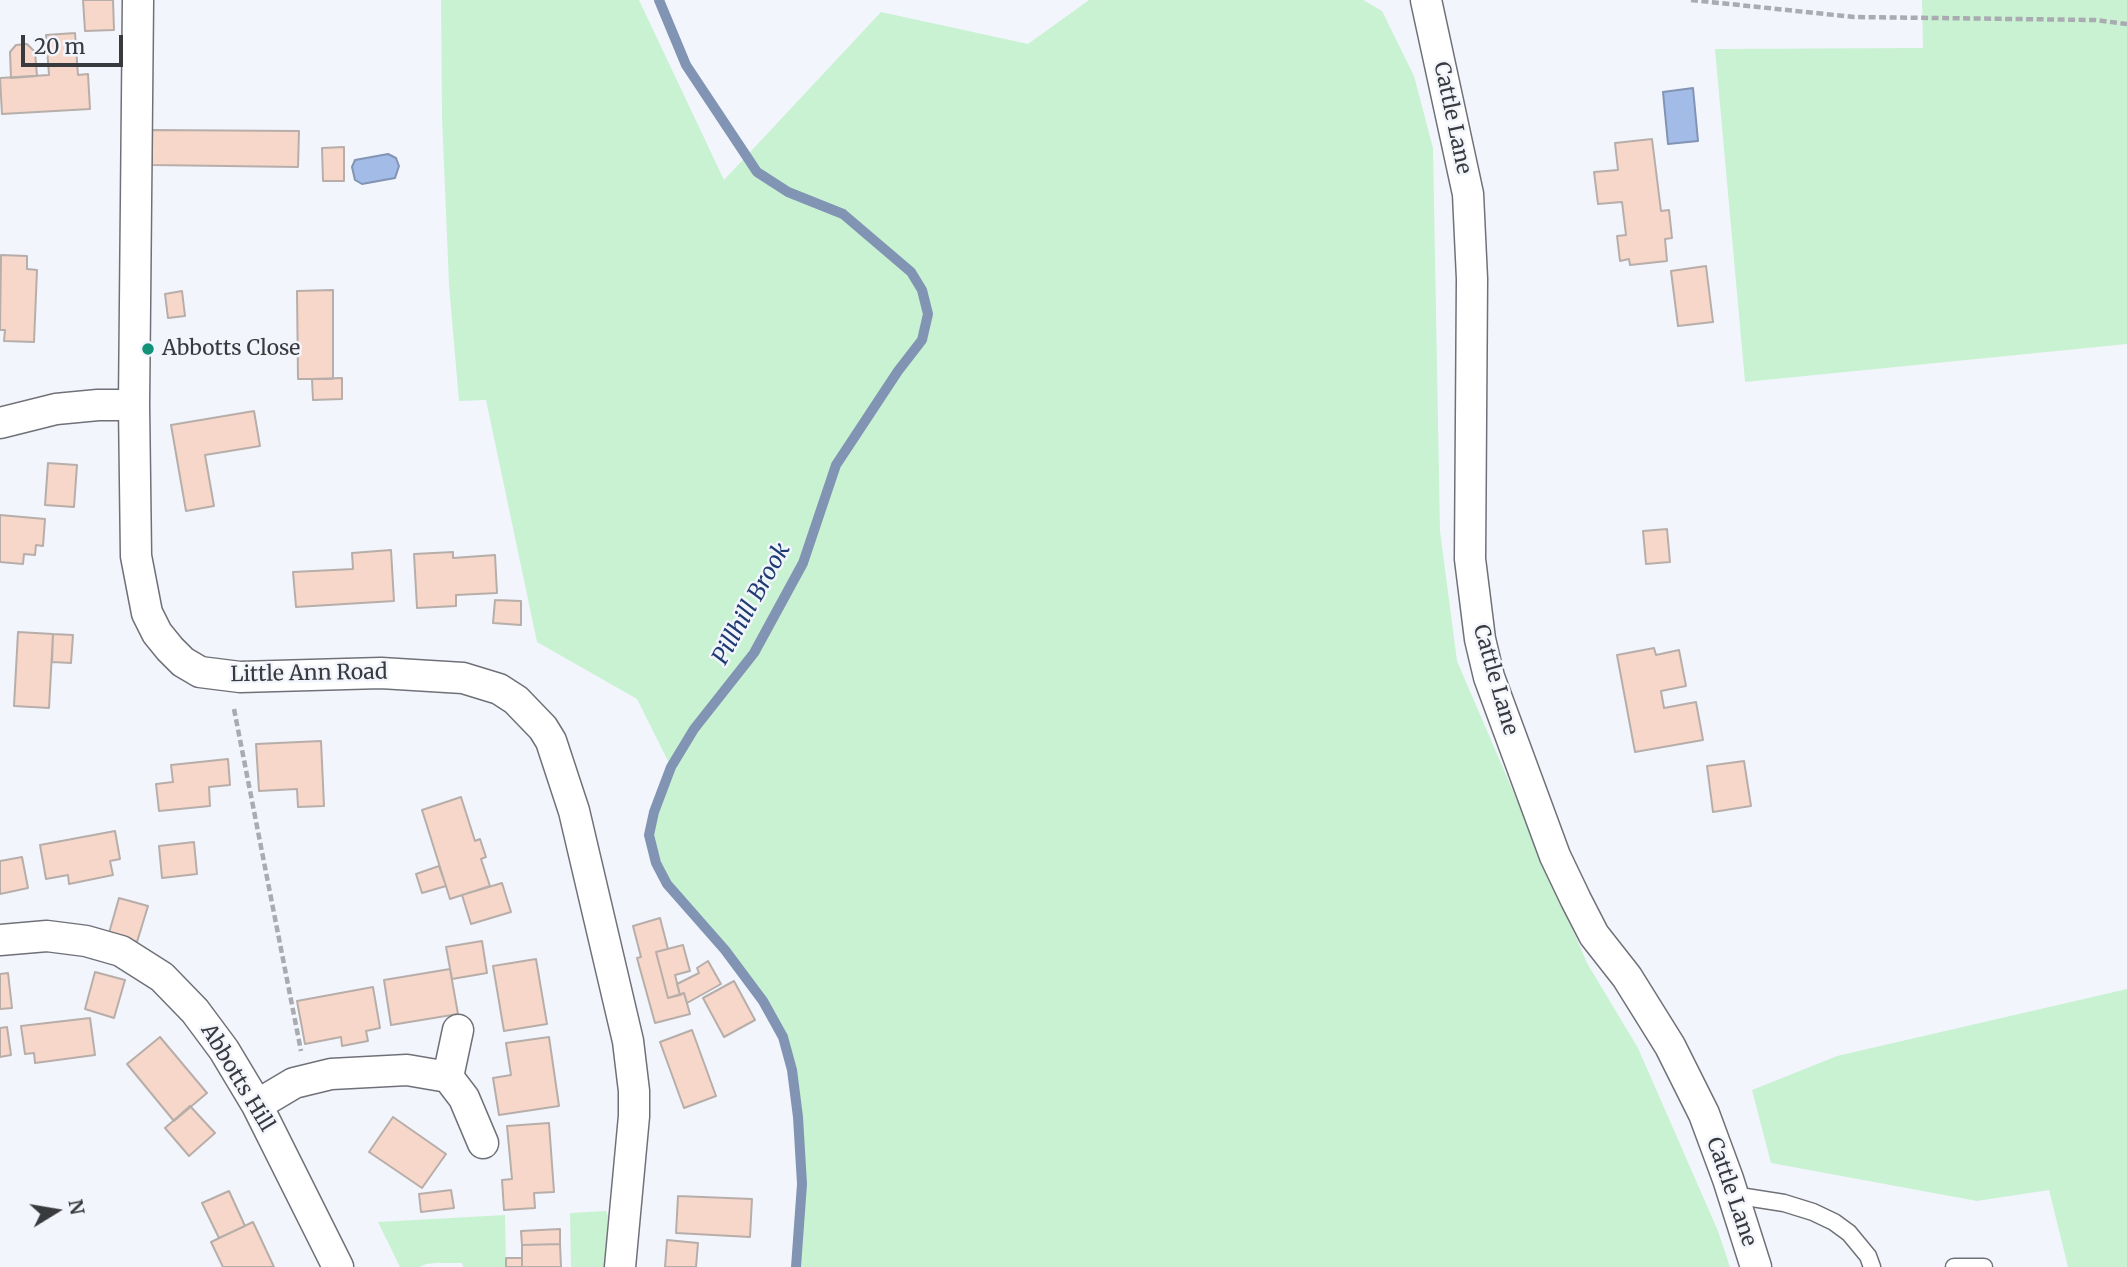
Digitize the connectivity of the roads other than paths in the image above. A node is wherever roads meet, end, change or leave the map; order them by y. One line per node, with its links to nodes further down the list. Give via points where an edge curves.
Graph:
1 (138, 0): 3 (street, Little Ann Road)
2 (1426, 0): 10 (street, Cattle Lane, via 1471,222 1470,559 1486,664 1555,856 1594,935 1639,996 1687,1079)
3 (134, 405): 4 (street, via 56,409); 12 (street, Little Ann Road, via 136,556 147,613 157,633 183,662 201,672 229,676 388,673 463,678 516,700 551,741 574,811 628,1041 635,1116)
4 (0, 423)
5 (0, 940): 8 (street, Abbotts Hill, via 47,936 86,941 121,951 162,977 224,1050)
6 (458, 1030): 7 (street)
7 (448, 1077): 8 (street, via 407,1070 351,1071 294,1083); 9 (street, via 464,1098)
8 (257, 1105): 11 (street, Abbotts Hill)
9 (483, 1143)
10 (1732, 1195): 13 (street, Cattle Lane); 14 (lane, via 1783,1203 1834,1222 1849,1233)
11 (338, 1267)
12 (620, 1267)
13 (1756, 1267)
14 (1872, 1267)
15 (1954, 1267): 16 (lane)
16 (1984, 1267)

